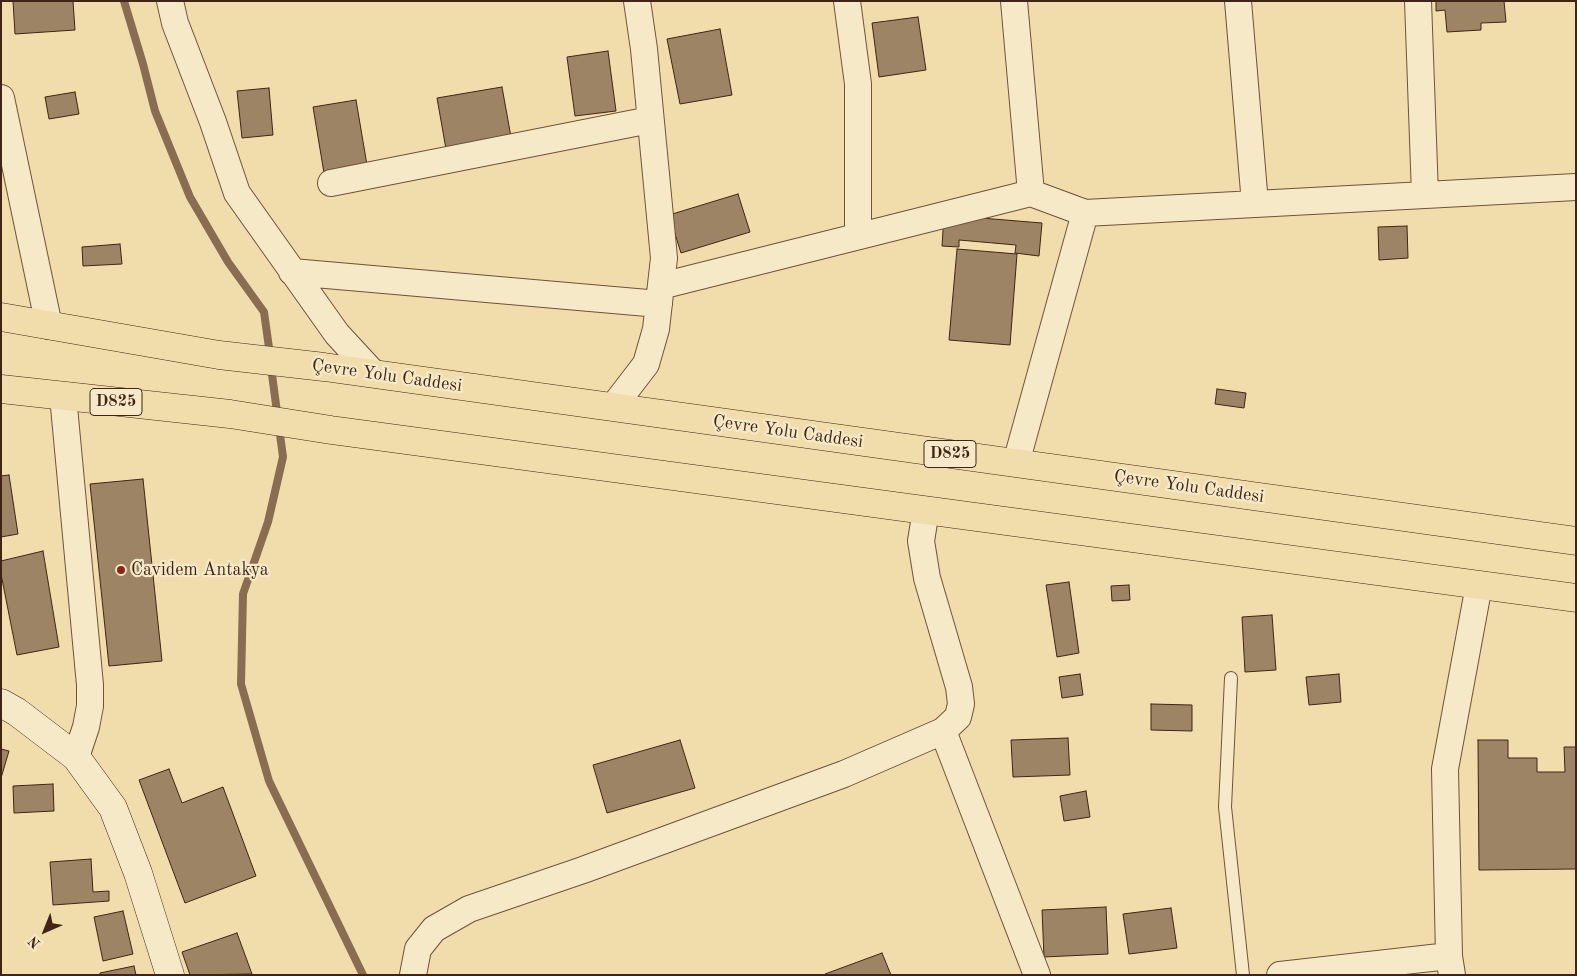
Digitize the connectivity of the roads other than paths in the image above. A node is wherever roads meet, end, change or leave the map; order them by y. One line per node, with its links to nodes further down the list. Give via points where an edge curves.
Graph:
1 (170, 1): 16 (street, via 175,23 237,193)
2 (637, 1): 8 (street)
3 (848, 1): 15 (street, via 858,84)
4 (1014, 1): 11 (street)
5 (1238, 1): 13 (street)
6 (1418, 1): 12 (street)
7 (1, 98): 19 (street)
8 (650, 120): 9 (street); 17 (street, via 664,258)
9 (331, 183)
10 (1576, 187): 12 (street)
11 (1031, 193): 14 (street); 15 (street)
12 (1425, 195): 13 (street)
13 (1255, 204): 14 (street)
14 (1085, 213): 24 (street)
15 (858, 236): 17 (street)
16 (292, 272): 17 (street); 20 (street, via 337,334)
17 (660, 295): 23 (street, via 656,329 646,364)
18 (1, 317): 19 (highway, Çevre Yolu Caddesi / D825)
19 (49, 326): 20 (highway, Çevre Yolu Caddesi / D825, via 220,355)
20 (374, 374): 23 (highway, Çevre Yolu Caddesi / D825)
21 (1, 389): 22 (highway, D825)
22 (63, 396): 25 (highway, D825, via 230,414); 32 (street, via 90,685 86,727)
23 (613, 407): 24 (highway, Çevre Yolu Caddesi / D825)
24 (1016, 463): 26 (highway, Çevre Yolu Caddesi / D825)
25 (926, 510): 27 (highway, D825); 31 (street, via 921,541 926,578 959,687 961,704 958,717)
26 (1576, 541)
27 (1479, 585): 28 (highway, D825); 33 (street, via 1445,769)
28 (1576, 598)
29 (1231, 678): 37 (lane, via 1226,806)
30 (1, 703): 32 (street)
31 (943, 731): 35 (street, via 835,777 469,909 434,930 418,949); 36 (street)
32 (76, 757): 34 (street, via 113,808 138,873)
33 (1451, 965): 38 (street)
34 (170, 975)
35 (413, 975)
36 (1037, 975)
37 (1243, 975)
38 (1280, 975)

